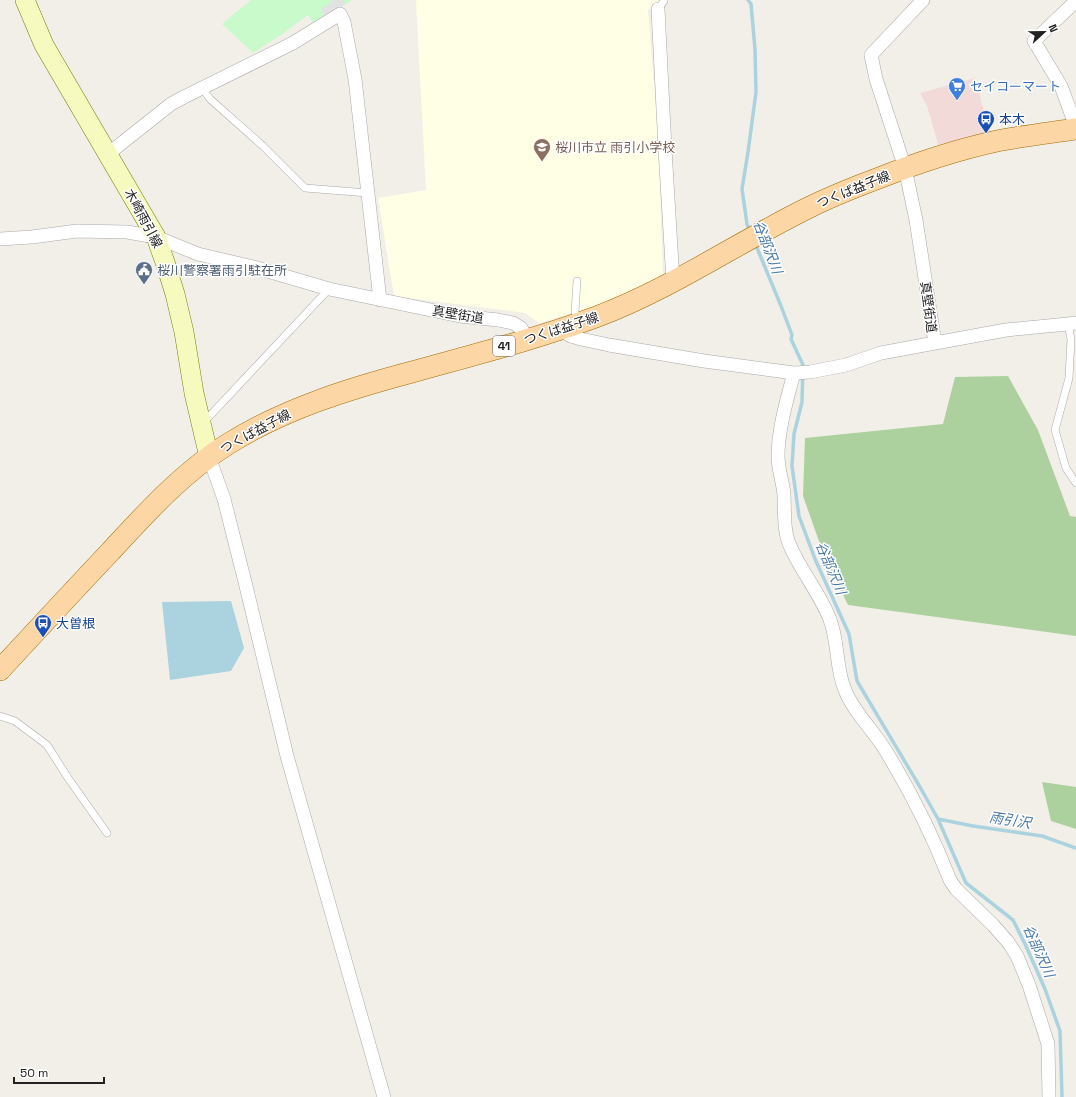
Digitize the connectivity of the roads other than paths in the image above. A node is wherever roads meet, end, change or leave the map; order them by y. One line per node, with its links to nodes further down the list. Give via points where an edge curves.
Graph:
1 (25, 0): 7 (main road, 木崎雨引線, via 44,45)
2 (923, 0): 8 (street, 真壁街道, via 871,55)
3 (1076, 1): 6 (street, via 1034,41 1061,86)
4 (661, 4): 13 (street, via 664,148)
5 (202, 88): 7 (street, via 171,104); 9 (lane, via 210,99 305,188); 9 (street, via 293,43 340,14 344,22 355,79)
6 (1076, 128): 8 (main road, つくば益子線 / 41, via 959,150)
7 (108, 154): 10 (main road, 木崎雨引線)
8 (904, 168): 13 (main road, つくば益子線 / 41, via 811,206); 19 (street, 真壁街道, via 916,220)
9 (368, 193): 15 (street)
10 (156, 237): 11 (street, via 127,232 77,231); 14 (street, via 198,254); 21 (main road, 木崎雨引線, via 175,294)
11 (0, 239)
12 (577, 281): 17 (lane, via 575,312)
13 (673, 281): 17 (main road, つくば益子線 / 41, via 619,308)
14 (329, 289): 15 (street, 真壁街道); 21 (lane)
15 (380, 300): 18 (street, 真壁街道, via 460,316 513,323 521,328)
16 (1072, 324): 19 (street, via 1006,330); 23 (lane, via 1069,378 1055,430 1066,468)
17 (570, 326): 18 (main road, つくば益子線 / 41); 20 (street, 真壁街道, via 571,336 581,339 704,361)
18 (528, 339): 22 (main road, つくば益子線 / 41, via 310,403 252,430)
19 (934, 343): 20 (street, 真壁街道, via 881,353 846,365)
20 (800, 372): 28 (street, via 788,397 779,444 778,458 784,490 786,534 833,626 837,661 845,691 883,746 923,819 950,880 1008,942 1017,956 1048,1044)
21 (202, 425): 22 (main road, 木崎雨引線)
22 (208, 457): 24 (main road, つくば益子線 / 41, via 153,506); 27 (street, via 224,499 287,756)
23 (1076, 483)
24 (0, 670)
25 (0, 716): 26 (lane, via 14,721 47,745)
26 (106, 832)
27 (384, 1097)
28 (1049, 1097)

